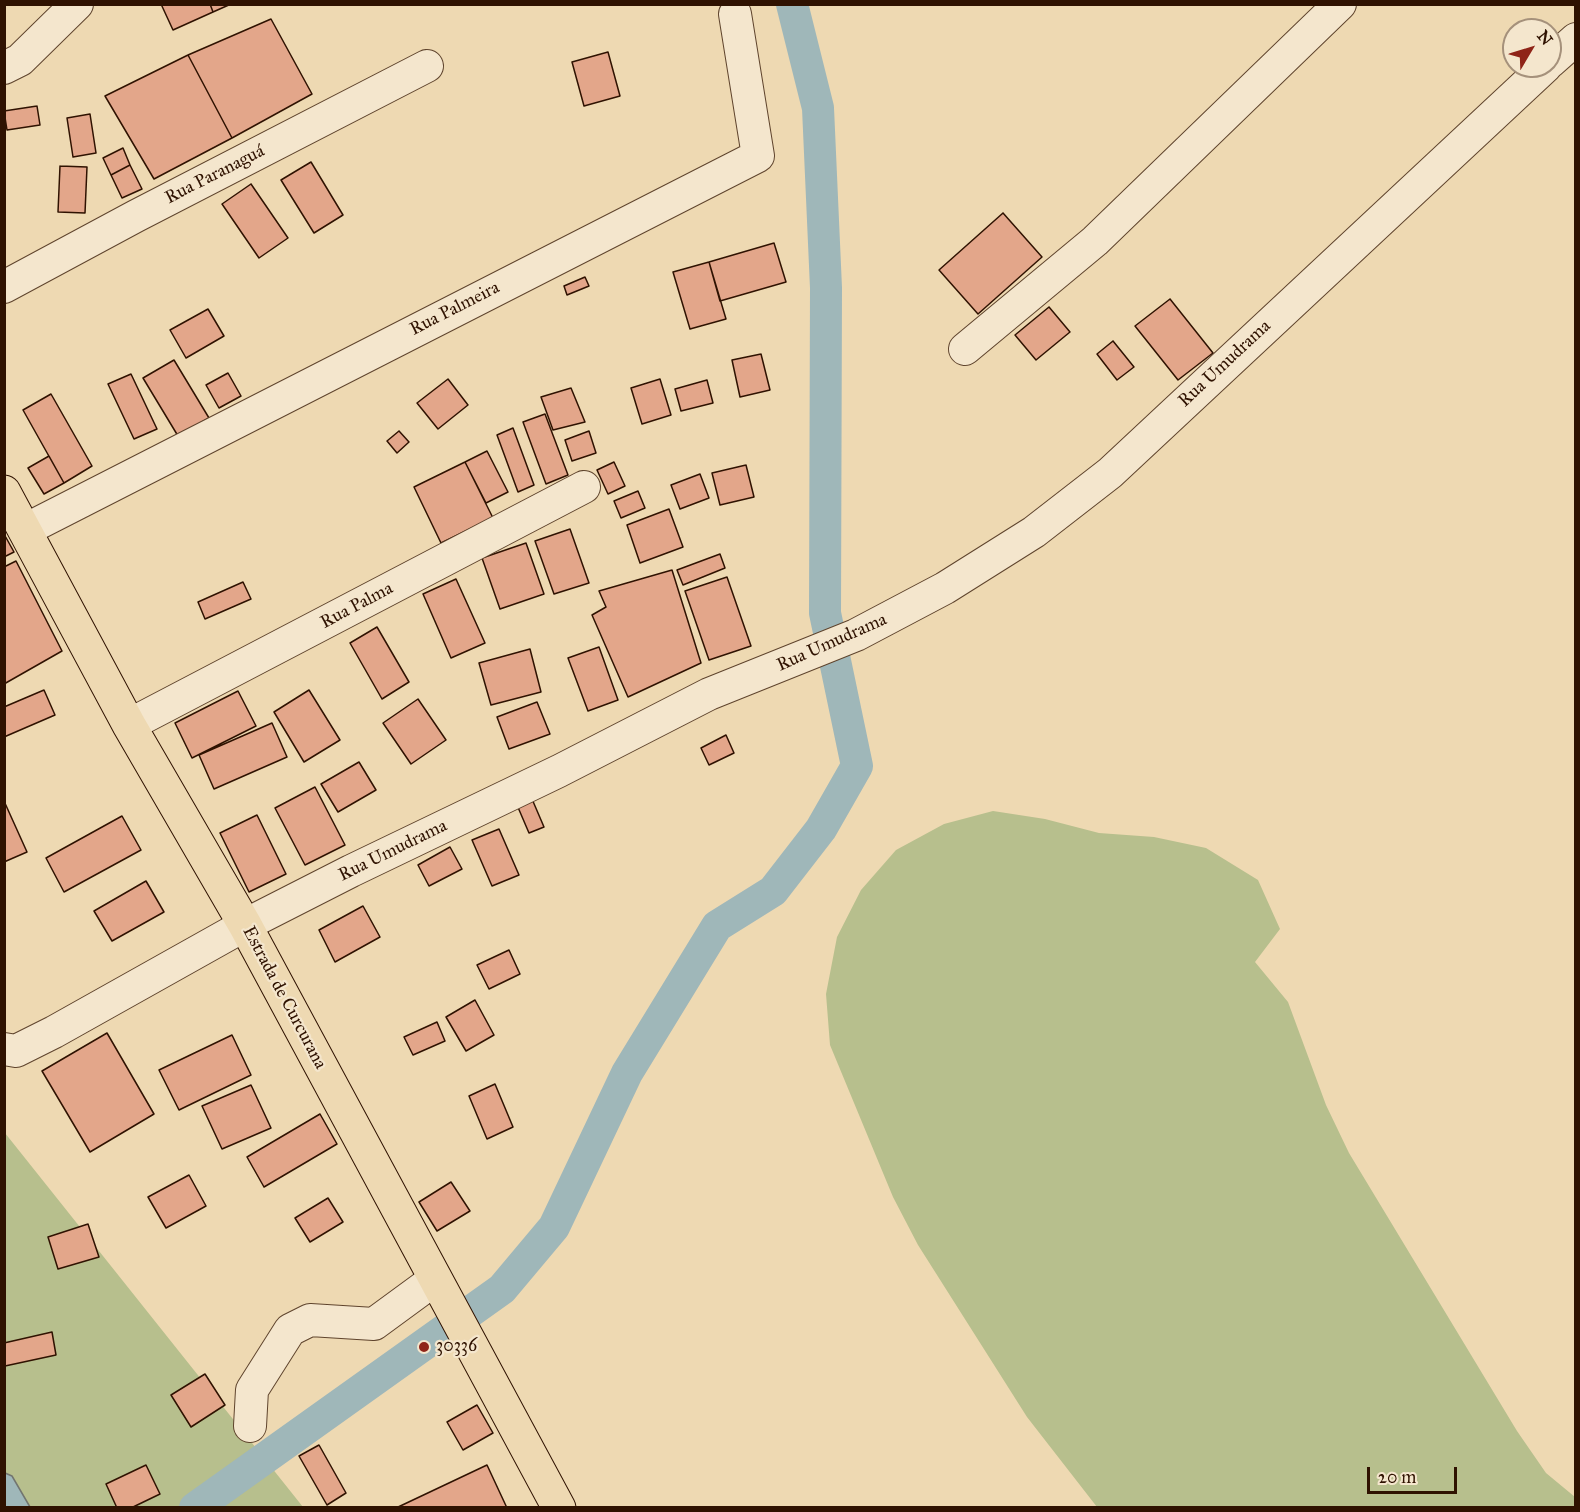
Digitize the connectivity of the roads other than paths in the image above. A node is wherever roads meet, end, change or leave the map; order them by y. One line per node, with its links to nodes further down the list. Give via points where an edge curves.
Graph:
1 (78, 4): 7 (street, via 20,60)
2 (1340, 4): 10 (street, via 1095,241)
3 (735, 14): 13 (street, Rua Palmeira, via 758,156)
4 (1575, 39): 5 (street)
5 (1562, 51)
6 (427, 66): 9 (street, Rua Paranaguá)
7 (4, 68)
8 (1533, 78): 15 (street, Rua Umudrama, via 1110,473 1034,532 945,588 856,635 709,694)
9 (4, 288)
10 (965, 349)
11 (584, 487): 14 (street, Rua Palma)
12 (4, 492): 13 (main road, Estrada de Curcurana)
13 (26, 530): 14 (main road, Estrada de Curcurana)
14 (129, 725): 15 (main road, Estrada de Curcurana)
15 (245, 925): 16 (street, Rua Umudrama, via 54,1032 16,1051); 17 (main road, Estrada de Curcurana)
16 (4, 1048)
17 (439, 1288): 18 (street, via 374,1324 310,1320 290,1330 252,1390); 19 (main road, Estrada de Curcurana)
18 (250, 1426)
19 (559, 1508)

